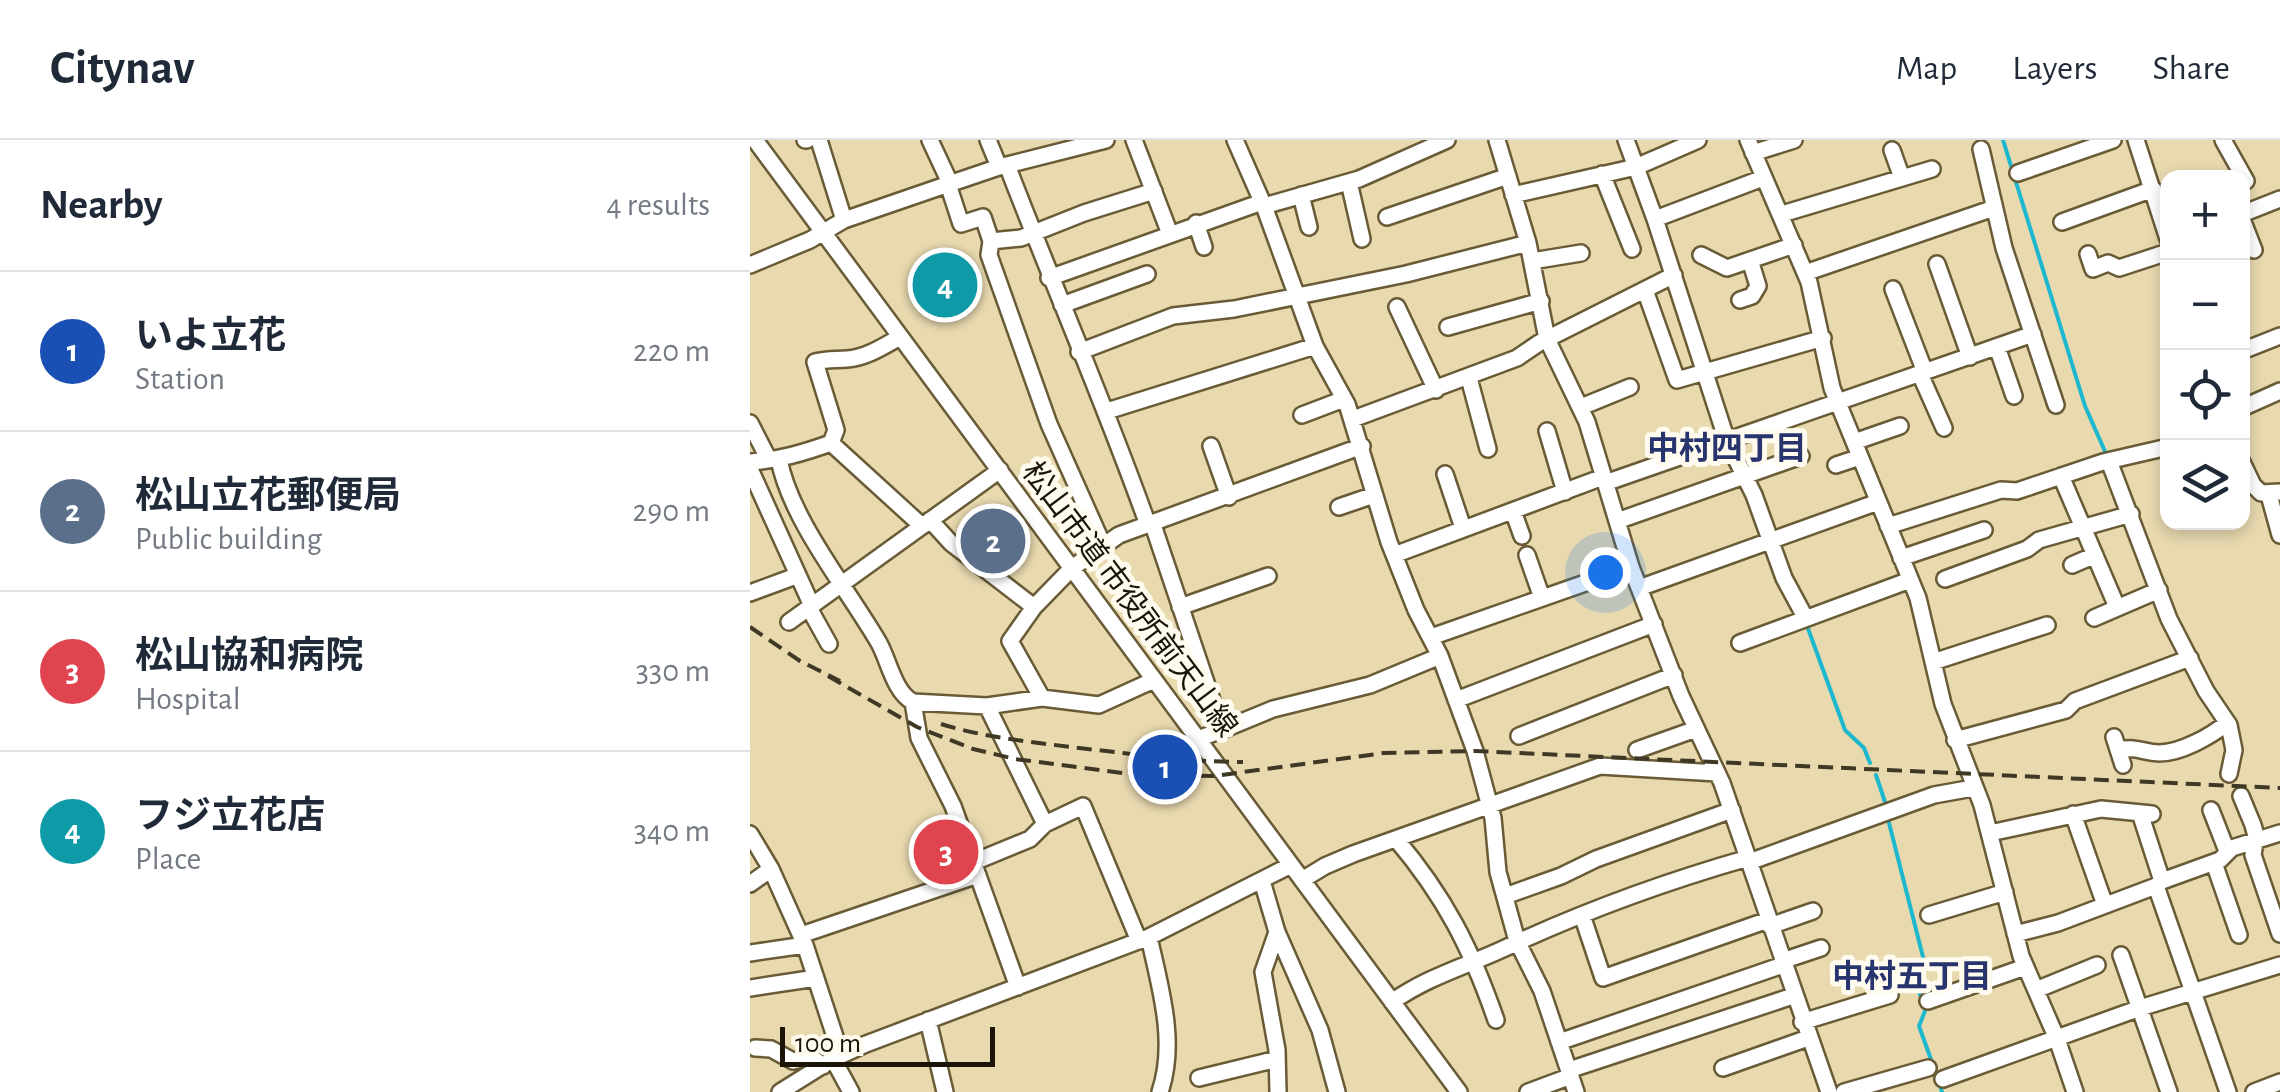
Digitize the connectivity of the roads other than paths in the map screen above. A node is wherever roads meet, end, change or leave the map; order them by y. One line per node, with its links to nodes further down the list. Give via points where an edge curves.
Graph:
1 (755, 140): 46 (street, 松山市道 市役所前天山線)
2 (820, 140): 42 (street)
3 (930, 140): 30 (street)
4 (988, 140): 20 (street)
5 (1106, 140): 20 (street)
6 (1134, 140): 32 (street)
7 (1235, 140): 36 (street)
8 (1447, 140): 29 (street)
9 (1497, 140): 26 (street)
10 (1626, 140): 21 (street)
11 (1698, 140): 21 (street)
12 (1794, 140): 16 (street)
13 (2114, 140): 18 (street)
14 (2136, 140): 31 (street)
15 (2222, 140): 23 (street)
16 (1751, 147): 27 (street)
17 (1982, 148): 37 (street)
18 (2064, 148): 24 (street)
19 (1892, 150): 28 (street)
20 (1003, 166): 30 (street); 47 (street)
21 (1636, 167): 25 (street); 41 (street)
22 (1932, 169): 28 (street)
23 (2240, 170)
24 (2018, 172)
25 (1602, 174): 33 (street); 55 (street)
26 (1508, 176): 33 (street); 40 (street)
27 (1763, 178): 39 (street); 41 (street)
28 (1902, 178): 39 (street)
29 (1349, 182): 34 (street); 49 (street)
30 (949, 184): 42 (street); 51 (street, via 961,224 983,217)
31 (2158, 189): 43 (street)
32 (1154, 192): 47 (street); 48 (street)
33 (1514, 195): 52 (street)
34 (1301, 196): 36 (street); 45 (street)
35 (2280, 200): 38 (street)
36 (1263, 204): 44 (street); 71 (street)
37 (1994, 208): 65 (street); 77 (street)
38 (2250, 213)
39 (1782, 214): 53 (street)
40 (1387, 217)
41 (1656, 219): 67 (street)
42 (844, 220): 46 (street)
43 (2062, 222)
44 (1196, 224): 48 (street); 54 (street)
45 (1309, 228)
46 (824, 232): 64 (street); 79 (street, 松山市道 市役所前天山線)
47 (1033, 234): 51 (street); 68 (street)
48 (1170, 234): 68 (street)
49 (1362, 239)
50 (2250, 239): 56 (street)
51 (991, 240): 143 (street, via 989,255 1036,392)
52 (1528, 243): 62 (street); 71 (street)
53 (1794, 245): 61 (street); 65 (street)
54 (1204, 248)
55 (1632, 249)
56 (2254, 250)
57 (1581, 253): 62 (street)
58 (2088, 254): 60 (street, via 2093,268 2120,268)
59 (1701, 255): 61 (street, via 1727,268)
60 (2160, 255)
61 (1750, 260): 72 (street, via 1758,286)
62 (1532, 261): 73 (street)
63 (1936, 264): 86 (street)
64 (750, 265)
65 (1805, 272): 80 (street)
66 (1146, 274): 74 (street)
67 (1674, 275): 70 (street); 87 (street)
68 (1049, 278): 74 (street)
69 (1893, 289): 88 (street)
70 (1645, 290): 81 (street); 87 (street, via 1678,380)
71 (1297, 296): 82 (street); 85 (street, via 1174,316)
72 (1740, 300)
73 (1541, 302): 76 (street); 81 (street)
74 (1062, 306): 85 (street)
75 (1396, 307): 91 (street)
76 (1448, 328)
77 (2033, 334): 83 (street); 97 (street)
78 (2280, 336): 84 (street)
79 (900, 337): 107 (street, via 850,360 815,362 836,430); 118 (street, 松山市道 市役所前天山線)
80 (1823, 338): 87 (street); 95 (street)
81 (1547, 339): 89 (street); 98 (street)
82 (1315, 346): 94 (street); 99 (street)
83 (1997, 347): 86 (street); 93 (street)
84 (2245, 350)
85 (1079, 352): 99 (street)
86 (1970, 357): 88 (street)
87 (1706, 370): 106 (street)
88 (1922, 373): 95 (street); 104 (street)
89 (1469, 378): 91 (street); 111 (street)
90 (1630, 387): 98 (street)
91 (1436, 390): 101 (street)
92 (2280, 390): 96 (street)
93 (2014, 396)
94 (1344, 399): 100 (street); 101 (street)
95 (1838, 403): 106 (street); 112 (street)
96 (2250, 404)
97 (2056, 405)
98 (1581, 408): 123 (street)
99 (1107, 411): 134 (street)
100 (1302, 415)
101 (1353, 419): 109 (street)
102 (750, 423): 114 (street)
103 (1900, 426): 112 (street)
104 (1944, 428)
105 (1547, 431): 124 (street)
106 (1727, 441): 121 (street); 123 (street)
107 (831, 443): 114 (street); 133 (street)
108 (1213, 445): 127 (street)
109 (1362, 446): 126 (street); 127 (street)
110 (2160, 448): 115 (street)
111 (1488, 449)
112 (1857, 450): 117 (street); 128 (street)
113 (1802, 456): 121 (street)
114 (774, 458): 116 (street); 156 (street, via 799,514)
115 (2109, 460): 120 (street); 131 (street)
116 (750, 465): 152 (street)
117 (1836, 465)
118 (1000, 470): 133 (street); 150 (street, 松山市道 市役所前天山線)
119 (1445, 474): 136 (street)
120 (2061, 476): 135 (street); 137 (street)
121 (1745, 478): 132 (street); 142 (street)
122 (2250, 479): 125 (street, via 2261,494)
123 (1604, 480): 124 (street); 132 (street)
124 (1565, 492): 130 (street)
125 (2275, 493): 139 (street, via 2268,501)
126 (1374, 495): 129 (street); 146 (street)
127 (1229, 496): 134 (street)
128 (1878, 502): 135 (street); 142 (street)
129 (1339, 508)
130 (1513, 511): 136 (street); 140 (street)
131 (2131, 514): 137 (street); 158 (street)
132 (1617, 521): 149 (street)
133 (926, 523): 156 (street); 161 (street)
134 (1150, 525): 143 (street); 162 (street)
135 (1888, 526): 147 (street)
136 (1463, 528): 146 (street)
137 (2084, 528): 145 (street); 151 (street)
138 (1984, 530): 141 (street)
139 (2280, 535)
140 (1522, 536)
141 (1956, 540): 147 (street); 151 (street)
142 (1772, 541): 157 (street); 165 (street)
143 (1104, 544): 150 (street)
144 (1526, 554): 160 (street)
145 (2095, 555): 148 (street); 164 (street)
146 (1394, 556): 170 (street)
147 (1901, 558): 155 (street)
148 (2072, 566)
149 (1631, 567): 157 (street); 160 (street)
150 (1072, 568): 161 (street); 177 (street, 松山市道 市役所前天山線)
151 (1966, 571): 154 (street)
152 (796, 576): 159 (street); 163 (street)
153 (1268, 576): 162 (street)
154 (1945, 578)
155 (1910, 580): 165 (street); 175 (street)
156 (844, 584): 163 (street); 180 (street, via 904,697)
157 (1640, 588): 168 (street)
158 (2158, 590): 164 (street); 174 (street)
159 (750, 593)
160 (1542, 598): 170 (street)
161 (1034, 606): 178 (street, via 1010,641)
162 (1180, 606): 183 (street)
163 (810, 607): 167 (street); 172 (street)
164 (2118, 607): 166 (street)
165 (1804, 618): 171 (street)
166 (2094, 618)
167 (789, 622)
168 (1654, 624): 176 (street); 179 (street)
169 (2046, 625): 175 (street)
170 (1431, 637): 173 (street)
171 (1740, 643)
172 (829, 644)
173 (1440, 656): 179 (street); 183 (street)
174 (2190, 658): 182 (street); 187 (street, via 2066,710)
175 (1933, 662): 187 (street)
176 (1674, 675): 184 (street); 185 (street)
177 (1154, 680): 178 (street, via 1099,705); 186 (street, 松山市道 市役所前天山線)
178 (1042, 698): 181 (street)
179 (1456, 700): 194 (street)
180 (913, 702): 181 (street); 208 (street, via 919,738)
181 (986, 706): 198 (street)
182 (2227, 723): 189 (street, via 2207,737 2180,739 2163,753); 191 (street, via 2234,750)
183 (1222, 730): 186 (street)
184 (1696, 730): 188 (street); 190 (street)
185 (1519, 736)
186 (1198, 739): 207 (street, 松山市道 市役所前天山線)
187 (1955, 740): 192 (street)
188 (1637, 750)
189 (2118, 751)
190 (1717, 773): 194 (street, via 1600,766); 195 (street)
191 (2229, 774)
192 (1973, 788): 199 (street); 205 (street, via 1934,795)
193 (2241, 796): 203 (street)
194 (1490, 807): 202 (street); 215 (street)
195 (1732, 810): 205 (street); 215 (street)
196 (2212, 810): 204 (street)
197 (2072, 814): 199 (street); 212 (street, via 2146,814); 216 (street)
198 (1045, 824): 208 (street); 225 (street, via 1083,806)
199 (1990, 832): 214 (street)
200 (2280, 833): 203 (street)
201 (750, 834): 209 (street)
202 (1396, 839): 210 (street); 231 (street, via 1434,885)
203 (2255, 841): 204 (street); 221 (street, via 2253,855)
204 (2227, 851): 206 (street)
205 (1748, 860): 218 (street, via 1661,883); 220 (street)
206 (2214, 862): 212 (street); 224 (street)
207 (1291, 865): 210 (street, 松山市道 市役所前天山線); 211 (street)
208 (976, 868): 226 (street); 237 (street)
209 (771, 869): 213 (street); 226 (street)
210 (1302, 880): 244 (street, 松山市道 市役所前天山線)
211 (1262, 882): 222 (street); 225 (street)
212 (2159, 883): 216 (street); 240 (street)
213 (750, 884)
214 (2004, 892): 219 (street); 223 (street)
215 (1505, 896): 227 (street)
216 (2105, 904): 223 (street)
217 (1813, 911): 220 (street)
218 (1582, 915): 220 (street, via 1603,978); 227 (street)
219 (1929, 915)
220 (1769, 923): 232 (street)
221 (2280, 931)
222 (1277, 932): 253 (street, via 1263,972); 267 (street, via 1320,1030)
223 (2015, 934): 235 (street)
224 (2240, 935)
225 (1144, 938): 237 (street); 265 (street, via 1163,998 1169,1066)
226 (803, 940): 229 (street); 236 (street)
227 (1518, 941): 231 (street); 251 (street)
228 (1821, 948): 232 (street)
229 (750, 953)
230 (2121, 954): 245 (street)
231 (1475, 959): 244 (street); 247 (street)
232 (1782, 963): 242 (street); 251 (street)
233 (2097, 965): 239 (street)
234 (2280, 965): 240 (street)
235 (2025, 967): 239 (street); 243 (street)
236 (816, 978): 238 (street); 254 (street)
237 (1018, 987): 246 (street)
238 (750, 988)
239 (2036, 990): 250 (street)
240 (2194, 992): 245 (street); 273 (street)
241 (1890, 994): 248 (street)
242 (1793, 996): 248 (street); 258 (street)
243 (1928, 1001)
244 (1392, 1002): 268 (street, 松山市道 市役所前天山線)
245 (2140, 1008): 250 (street); 272 (street)
246 (928, 1020): 254 (street); 264 (street)
247 (1496, 1020)
248 (1802, 1022): 249 (street)
249 (1808, 1038): 255 (street); 261 (street)
250 (2057, 1039): 259 (street); 271 (street)
251 (1560, 1042): 258 (street)
252 (756, 1048): 254 (street, via 793,1061)
253 (1277, 1058): 257 (street); 266 (street)
254 (832, 1060): 262 (street); 263 (street)
255 (1723, 1068)
256 (1928, 1068): 270 (street)
257 (1200, 1078)
258 (1572, 1079): 269 (street)
259 (1943, 1079)
260 (2280, 1082): 274 (street)
261 (1824, 1091)
262 (780, 1092)
263 (851, 1092)
264 (944, 1092)
265 (1160, 1092)
266 (1278, 1092)
267 (1337, 1092)
268 (1459, 1092)
269 (1528, 1092)
270 (1844, 1092)
271 (2076, 1092)
272 (2169, 1092)
273 (2228, 1092)
274 (2254, 1092)

